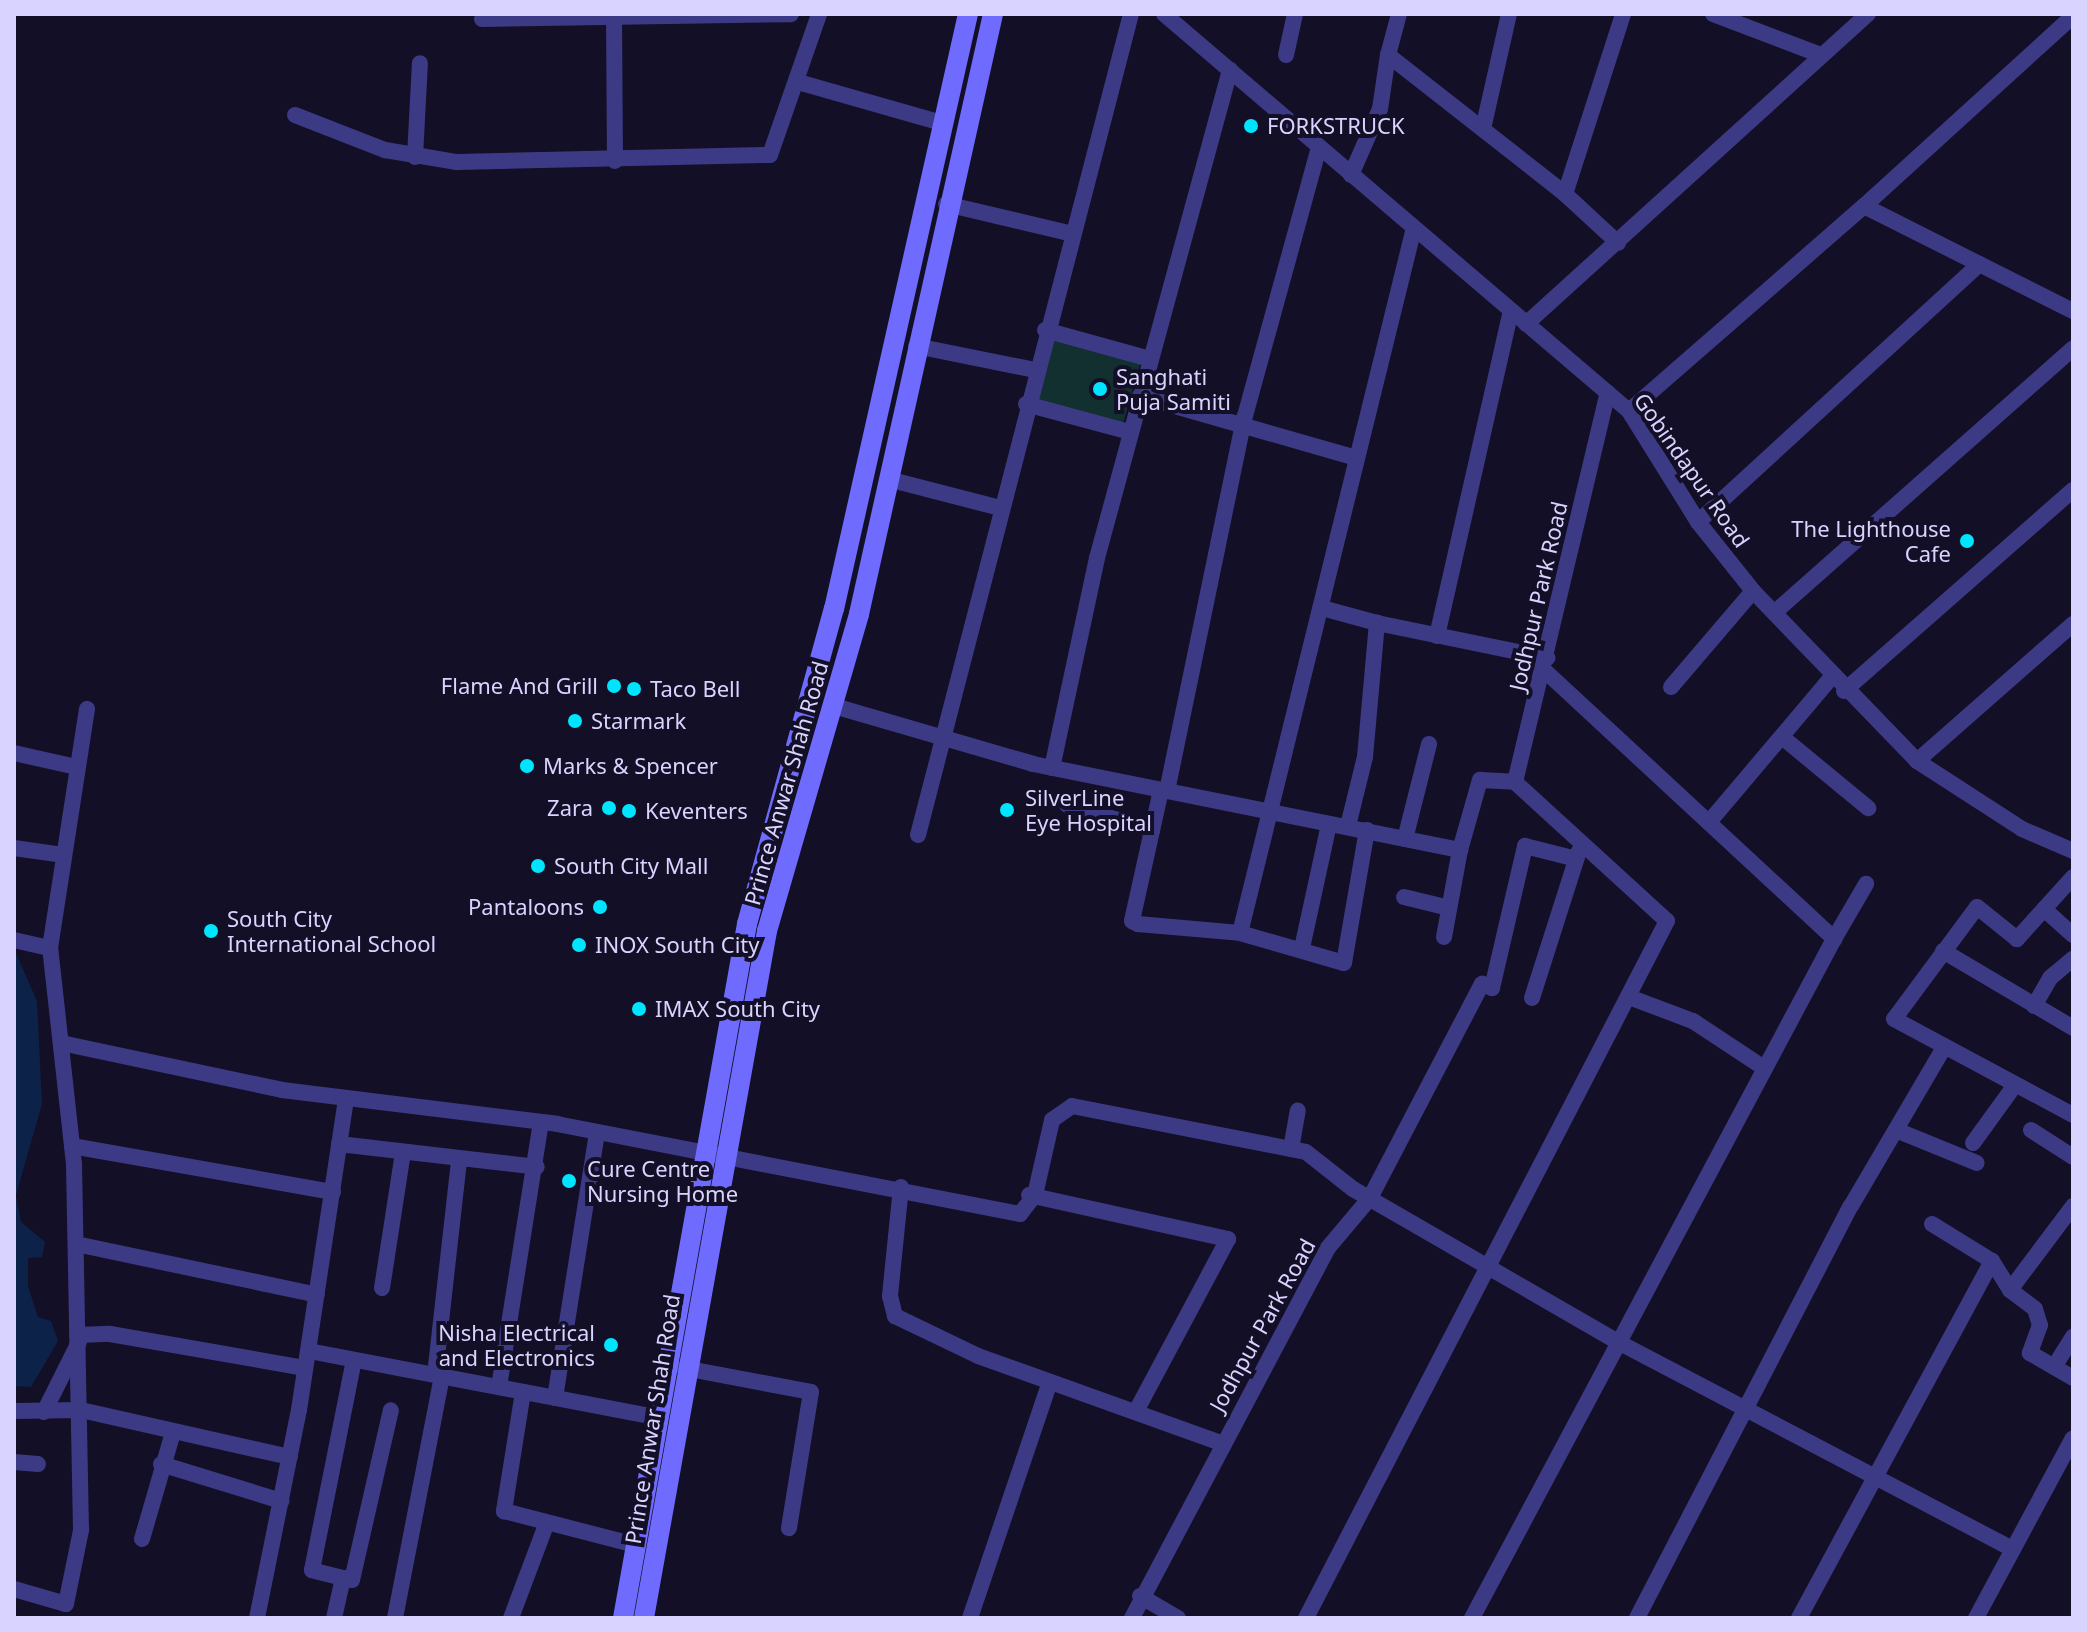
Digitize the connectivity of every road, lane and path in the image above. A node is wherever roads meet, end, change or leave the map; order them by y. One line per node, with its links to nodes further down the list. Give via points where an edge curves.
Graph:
1 (791, 14): 14 (street)
2 (819, 14): 21 (street)
3 (968, 14): 23 (main road, Prince Anwar Shah Road)
4 (993, 14): 30 (main road, Prince Anwar Shah Road)
5 (1131, 14): 33 (street)
6 (1164, 14): 20 (street, Gobindapur Road)
7 (1295, 14): 16 (street)
8 (1399, 14): 17 (street)
9 (1509, 14): 24 (street)
10 (1623, 14): 29 (street)
11 (1713, 14): 18 (street)
12 (1868, 14): 18 (street)
13 (2073, 16): 31 (street)
14 (614, 17): 15 (street); 27 (street)
15 (482, 19)
16 (1286, 55)
17 (1388, 55): 24 (street); 28 (street, via 1380,109)
18 (1821, 55): 34 (street)
19 (420, 63): 26 (street)
20 (1230, 70): 25 (street, Gobindapur Road); 44 (street)
21 (798, 82): 23 (street); 27 (street, via 770,155)
22 (295, 115): 26 (street)
23 (938, 122): 36 (main road, Prince Anwar Shah Road)
24 (1483, 129): 29 (street)
25 (1319, 148): 28 (street, Gobindapur Road); 50 (street)
26 (415, 157): 27 (street)
27 (615, 161)
28 (1351, 175): 32 (street, Gobindapur Road)
29 (1565, 194): 34 (street)
30 (946, 204): 33 (street); 37 (main road, Prince Anwar Shah Road)
31 (1864, 206): 35 (street); 49 (street)
32 (1413, 232): 38 (street, Gobindapur Road); 52 (street)
33 (1069, 233): 41 (street)
34 (1618, 243): 40 (street)
35 (1980, 264): 39 (street); 56 (street)
36 (903, 285): 37 (main road); 126 (main road, Prince Anwar Shah Road, via 830,622 747,924)
37 (927, 290): 42 (main road, Prince Anwar Shah Road)
38 (1511, 311): 40 (street, Gobindapur Road); 62 (street)
39 (2073, 311)
40 (1526, 324): 46 (street, Gobindapur Road)
41 (1045, 330): 44 (street); 45 (street)
42 (916, 346): 45 (street); 53 (main road, Prince Anwar Shah Road)
43 (2073, 348): 59 (street)
44 (1150, 359): 47 (street)
45 (1035, 370): 48 (street)
46 (1608, 393): 49 (street, Gobindapur Road); 63 (street, Jodhpur Park Road)
47 (1140, 396): 50 (street); 51 (street)
48 (1026, 404): 51 (street); 55 (street)
49 (1629, 411): 56 (street, Gobindapur Road)
50 (1245, 428): 52 (street); 77 (street)
51 (1130, 432): 75 (street)
52 (1356, 458): 58 (street)
53 (888, 479): 55 (street); 67 (main road, Prince Anwar Shah Road)
54 (2073, 490): 66 (street)
55 (1000, 508): 70 (street)
56 (1698, 522): 57 (street, Gobindapur Road)
57 (1753, 591): 59 (street, Gobindapur Road); 65 (street)
58 (1322, 608): 60 (street); 80 (street)
59 (1775, 612): 64 (street, Gobindapur Road)
60 (1377, 623): 62 (street); 83 (street, via 1365,757)
61 (2070, 633): 73 (street)
62 (1437, 636): 63 (street)
63 (1546, 664): 76 (street, Jodhpur Park Road); 81 (street)
64 (1831, 678): 66 (street, Gobindapur Road); 69 (street)
65 (1671, 687)
66 (1844, 691): 73 (street, Gobindapur Road)
67 (834, 706): 70 (street); 126 (main road, Prince Anwar Shah Road, via 767,931)
68 (87, 709): 74 (street)
69 (1782, 737): 79 (street); 81 (street)
70 (942, 740): 75 (street); 86 (street)
71 (1429, 744): 87 (street)
72 (14, 753): 74 (street)
73 (1917, 761): 90 (street, Gobindapur Road, via 2022,829)
74 (76, 767): 92 (street)
75 (1052, 768): 77 (street)
76 (1515, 782): 89 (street, via 1480,780); 91 (street)
77 (1164, 790): 80 (street); 84 (street)
78 (1067, 805): 84 (street)
79 (1868, 808)
80 (1267, 812): 82 (street); 98 (street)
81 (1710, 821): 101 (street)
82 (1329, 824): 83 (street); 104 (street)
83 (1348, 826): 85 (street)
84 (1152, 830): 98 (street, via 1132,921)
85 (1367, 830): 87 (street); 104 (street, via 1344,963)
86 (918, 835)
87 (1405, 839): 89 (street)
88 (14, 848): 92 (street)
89 (1460, 850): 96 (street)
90 (2073, 851)
91 (1578, 852): 107 (street, via 1667,921); 108 (street); 135 (street, Jodhpur Park Road, via 1525,846 1492,988 1482,984)
92 (63, 855): 103 (street)
93 (2073, 877): 97 (street)
94 (1866, 884): 101 (street)
95 (1404, 897): 96 (street)
96 (1449, 908): 100 (street)
97 (2044, 909): 99 (street); 105 (street, via 2017,939 1977,907)
98 (1240, 933): 104 (street)
99 (2073, 935)
100 (1444, 937)
101 (1834, 939): 113 (street)
102 (14, 940): 103 (street)
103 (50, 948): 111 (street)
104 (1302, 948)
105 (1943, 951): 109 (street); 112 (street, via 1894,1019)
106 (2073, 959): 109 (street)
107 (1629, 997): 113 (street, via 1693,1021); 140 (street)
108 (1532, 998)
109 (2034, 1006): 110 (street)
110 (2073, 1028)
111 (66, 1044): 115 (street); 124 (street)
112 (1943, 1049): 114 (street); 119 (street)
113 (1764, 1068): 146 (street)
114 (2015, 1085): 117 (street); 122 (street)
115 (346, 1099): 118 (street); 123 (street)
116 (1298, 1111): 125 (street)
117 (2073, 1115)
118 (541, 1122): 121 (street); 131 (street)
119 (1896, 1130): 130 (street); 157 (street)
120 (2031, 1130): 128 (street)
121 (597, 1132): 126 (street); 156 (street)
122 (1973, 1143)
123 (339, 1144): 127 (street); 133 (street)
124 (72, 1146): 133 (street); 138 (street)
125 (1291, 1149): 134 (street, via 1072,1106 1052,1120 1035,1195); 135 (street)
126 (712, 1151): 132 (street); 150 (main road, Prince Anwar Shah Road); 163 (main road, Prince Anwar Shah Road)
127 (403, 1153): 129 (street); 141 (street)
128 (2073, 1157)
129 (459, 1160): 131 (street); 151 (street)
130 (1977, 1163)
131 (537, 1167): 154 (street)
132 (901, 1187): 134 (street, via 1020,1214); 153 (street, via 890,1296 895,1316)
133 (333, 1192): 143 (street)
134 (1029, 1195): 161 (street, via 1228,1239)
135 (1370, 1198): 140 (street); 166 (street, Jodhpur Park Road, via 1327,1249)
136 (2073, 1206): 142 (street)
137 (1932, 1224): 139 (street)
138 (76, 1244): 143 (street); 145 (street)
139 (1992, 1261): 142 (street); 171 (street)
140 (1491, 1265): 146 (street); 190 (street)
141 (382, 1288)
142 (2010, 1290): 149 (street, via 2035,1309 2040,1325 2030,1353)
143 (317, 1295): 147 (street)
144 (2073, 1337): 149 (street)
145 (78, 1339): 147 (street, via 134,1337); 158 (street); 162 (street)
146 (1620, 1343): 157 (street); 191 (street)
147 (307, 1360): 148 (street); 167 (street)
148 (354, 1360): 151 (street); 178 (street, via 312,1570)
149 (2054, 1367): 152 (street)
150 (684, 1368): 174 (street, via 811,1392); 181 (main road, Prince Anwar Shah Road)
151 (439, 1376): 154 (street); 184 (street)
152 (2073, 1378)
153 (1050, 1382): 161 (street); 187 (street)
154 (499, 1387): 155 (street)
155 (523, 1392): 156 (street); 173 (street, via 504,1511)
156 (555, 1398): 163 (street)
157 (1747, 1409): 171 (street); 192 (street)
158 (81, 1410): 162 (street); 164 (street); 179 (street, via 81,1530 66,1604)
159 (391, 1410): 178 (street, via 352,1580)
160 (14, 1411): 162 (street)
161 (1136, 1411): 166 (street)
162 (44, 1412)
163 (656, 1417): 176 (main road, Prince Anwar Shah Road)
164 (173, 1432): 167 (street); 170 (street)
165 (2073, 1438): 177 (street)
166 (1221, 1443): 180 (street, Jodhpur Park Road)
167 (290, 1457): 172 (street)
168 (14, 1462): 169 (street)
169 (38, 1464)
170 (161, 1464): 172 (street); 175 (street)
171 (1875, 1474): 177 (street); 193 (street)
172 (281, 1501): 182 (street)
173 (546, 1525): 176 (street); 185 (street)
174 (789, 1528)
175 (142, 1539)
176 (635, 1545): 186 (main road, Prince Anwar Shah Road)
177 (2013, 1549): 194 (street)
178 (343, 1578): 183 (street)
179 (14, 1589)
180 (1140, 1596): 188 (street, Jodhpur Park Road); 189 (street)
181 (649, 1617)
182 (257, 1618)
183 (334, 1618)
184 (395, 1618)
185 (511, 1618)
186 (623, 1618)
187 (970, 1618)
188 (1132, 1618)
189 (1178, 1618)
190 (1306, 1618)
191 (1472, 1618)
192 (1637, 1618)
193 (1799, 1618)
194 (1976, 1618)

